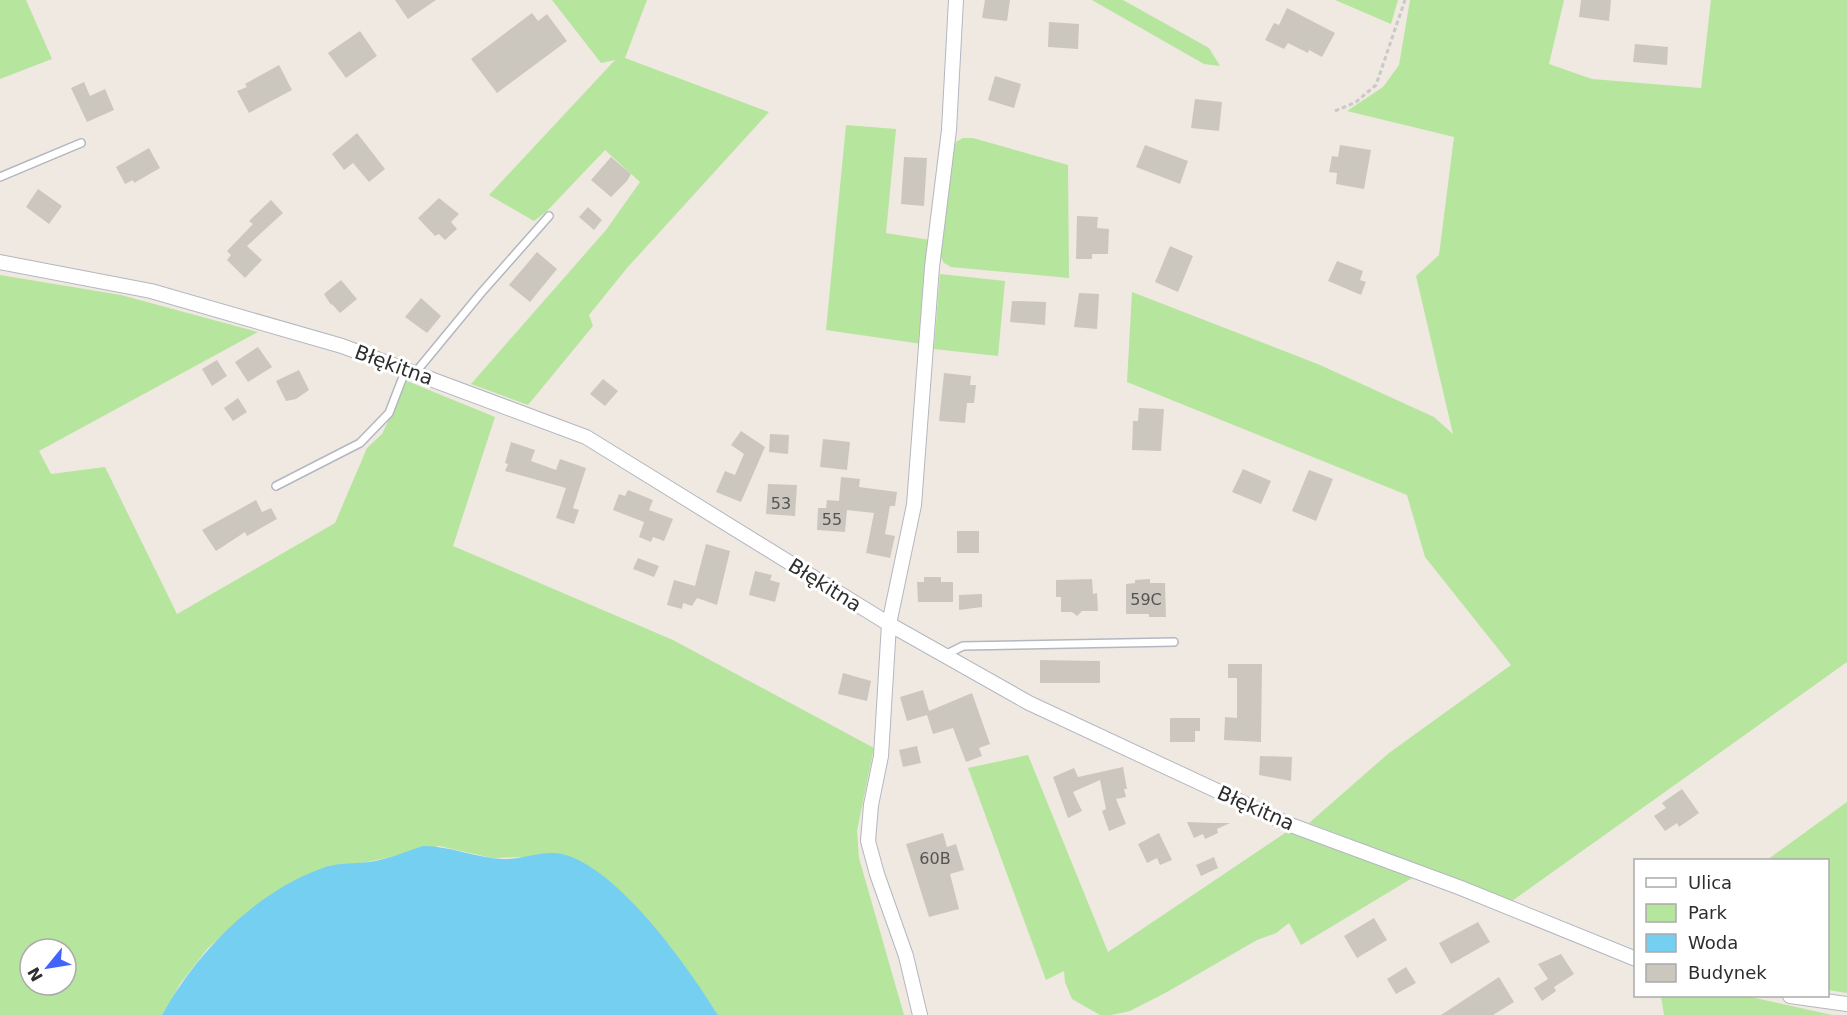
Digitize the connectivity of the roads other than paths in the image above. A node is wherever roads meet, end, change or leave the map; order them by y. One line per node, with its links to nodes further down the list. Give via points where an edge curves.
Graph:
1 (956, 0): 8 (street, via 914,505)
2 (81, 142): 3 (lane)
3 (0, 177)
4 (549, 216): 6 (lane)
5 (0, 262): 6 (street, Błękitna, via 151,291 342,346)
6 (411, 371): 7 (lane, via 389,413 360,444); 8 (street, Błękitna, via 586,437)
7 (276, 486)
8 (889, 624): 10 (street, Błękitna); 14 (street, via 881,756 868,841 906,956)
9 (1174, 642): 10 (lane, via 963,646)
10 (945, 655): 11 (street, Błękitna, via 1029,703 1288,824 1461,888)
11 (1634, 959)
12 (1797, 997): 13 (street)
13 (1847, 1004)
14 (920, 1015)

